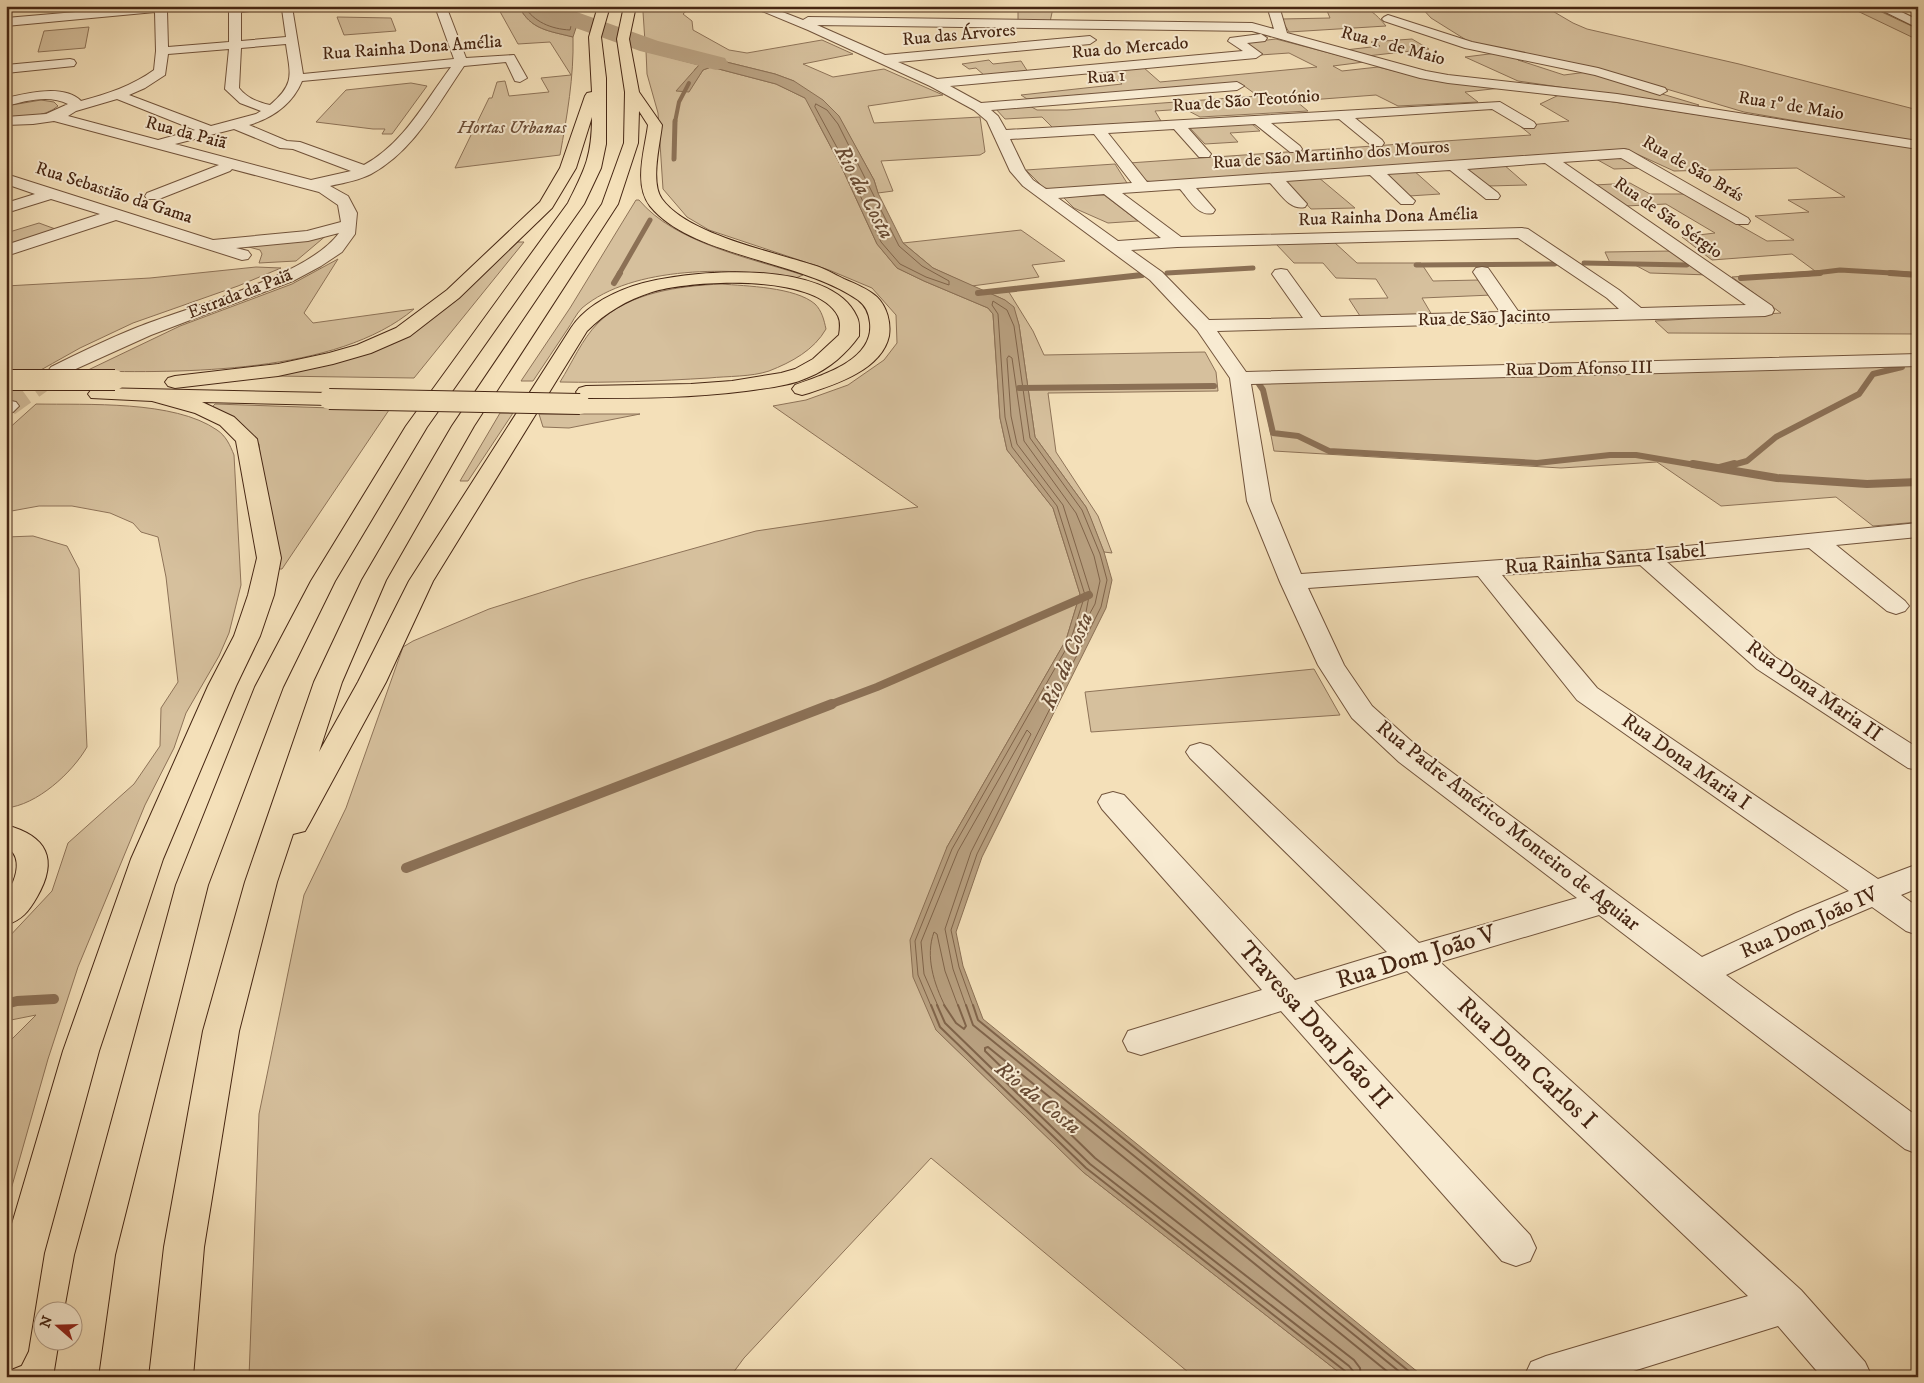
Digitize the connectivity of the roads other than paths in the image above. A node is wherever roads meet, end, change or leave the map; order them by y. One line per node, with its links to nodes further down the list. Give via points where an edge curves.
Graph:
1 (187, 6): 9 (street)
2 (267, 6): 26 (street, via 235,9)
3 (436, 6): 30 (street, via 442,11)
4 (604, 6): 34 (main road, via 595,37)
5 (630, 6): 37 (main road, via 623,38)
6 (756, 6): 16 (street)
7 (1273, 6): 22 (street)
8 (1879, 6): 20 (street)
9 (161, 7): 14 (street); 27 (street)
10 (288, 7): 23 (street)
11 (1378, 8): 13 (street)
12 (6, 14): 14 (street, via 32,12)
13 (1388, 19): 28 (street, via 1396,28); 49 (street, via 1469,45 1598,72)
14 (30, 20): 17 (street); 21 (street)
15 (1187, 20): 19 (street, Rua 1º de Maio, via 1099,19); 22 (street, Rua 1º de Maio, via 1252,27); 29 (street, Rua das Árvores, via 1161,33)
16 (796, 21): 18 (street, Rua 1º de Maio); 25 (street)
17 (6, 22)
18 (919, 23): 19 (street); 19 (street, Rua 1º de Maio, via 1007,18)
19 (1031, 24)
20 (1918, 25)
21 (24, 36)
22 (1282, 36): 38 (street, Rua do Mercado, via 1234,41 1256,54); 40 (street, Rua 1º de Maio, via 1425,75)
23 (292, 40): 26 (street); 35 (street)
24 (869, 40): 25 (street)
25 (844, 42): 29 (street)
26 (235, 45): 27 (street); 45 (street, via 232,89 248,104)
27 (162, 51): 43 (street, via 160,72 148,81 114,95)
28 (1446, 52)
29 (882, 60): 38 (street)
30 (461, 62): 35 (street, Rua Rainha Dona Amélia); 36 (street, Rua Rainha Dona Amélia, via 510,58); 71 (street, via 403,142 389,157)
31 (70, 63): 32 (street)
32 (6, 69)
33 (1488, 71): 40 (street)
34 (598, 77): 106 (main road, via 568,168 546,205 453,294 403,332 333,358); 133 (main road, via 599,144 593,168 576,204 417,426 323,581 269,687 192,885 94,1255)
35 (297, 78): 45 (street, via 294,88)
36 (520, 78)
37 (632, 83): 107 (main road, via 655,125 650,190 656,203 672,218 702,233 847,286 871,302 880,318 880,339 865,359 825,382 785,395 701,405); 120 (main road, via 631,143 610,204 462,426 374,580 328,682)
38 (934, 83): 44 (street)
39 (1236, 86): 44 (street, Rua 1)
40 (1519, 86): 49 (street, Rua 1º de Maio)
41 (120, 96): 59 (street)
42 (6, 102): 43 (street, via 38,97)
43 (67, 103): 48 (street)
44 (979, 107): 60 (street, via 993,119)
45 (271, 109): 53 (street, via 261,117)
46 (1419, 110): 47 (street, Rua de São Teotónio); 55 (street); 56 (street, Rua de São Teotónio, via 1494,105)
47 (1342, 114): 50 (street, Rua de São Teotónio); 62 (street)
48 (52, 116): 51 (street); 61 (street, Rua da Paiã)
49 (1735, 116): 63 (street, Rua 1º de Maio)
50 (1258, 119): 54 (street, Rua de São Teotónio); 64 (street)
51 (28, 120): 52 (street); 57 (street)
52 (6, 121)
53 (235, 124): 59 (street); 71 (street, via 285,145 295,145)
54 (1177, 124): 58 (street, Rua de São Teotónio); 66 (street)
55 (1441, 124)
56 (1529, 125)
57 (6, 127)
58 (1098, 129): 60 (street, Rua de São Teotónio); 76 (street)
59 (211, 131): 61 (street)
60 (1001, 135): 79 (street, via 1018,172)
61 (156, 144): 75 (street, Rua da Paiã)
62 (1377, 144)
63 (1918, 145)
64 (1295, 149)
65 (1624, 152): 67 (street, Rua de São Martinho dos Mouros); 88 (street, Rua de São Brás)
66 (1204, 154)
67 (1548, 158): 68 (street, Rua de São Martinho dos Mouros); 97 (street, Rua de São Sérgio)
68 (1453, 165): 70 (street, Rua de São Martinho dos Mouros); 82 (street)
69 (226, 168): 81 (street)
70 (1373, 170): 72 (street, Rua de São Martinho dos Mouros); 83 (street)
71 (366, 171): 75 (street); 80 (street, via 361,180)
72 (1274, 178): 74 (street, Rua de São Martinho dos Mouros); 84 (street)
73 (6, 179): 78 (street, Rua Sebastião da Gama)
74 (1184, 184): 76 (street, Rua de São Martinho dos Mouros); 86 (street)
75 (311, 185): 80 (street)
76 (1143, 187): 77 (street, Rua de São Martinho dos Mouros)
77 (1108, 190): 79 (street, Rua de São Martinho dos Mouros); 90 (street)
78 (50, 194): 85 (street); 87 (street, Rua Sebastião da Gama)
79 (1041, 194): 92 (street)
80 (339, 195): 89 (street, via 347,205)
81 (153, 196)
82 (1492, 196)
83 (1407, 201)
84 (1299, 204)
85 (9, 205)
86 (1207, 210)
87 (118, 214): 91 (street, Rua Sebastião da Gama); 93 (street)
88 (1742, 221)
89 (349, 225): 91 (street, Rua Sebastião da Gama, via 308,236); 103 (street, Estrada da Paiã, via 347,235 338,246 314,264 278,282 143,331)
90 (1177, 242): 92 (street, Rua Rainha Dona Amélia); 98 (street, Rua Rainha Dona Amélia, via 1522,233 1613,294)
91 (210, 245): 94 (street, Rua Sebastião da Gama)
92 (1115, 246): 101 (street, via 1156,276)
93 (6, 251)
94 (242, 254)
95 (1482, 272): 99 (street)
96 (1281, 274): 100 (street)
97 (1765, 310): 98 (street, Rua de São Jacinto)
98 (1637, 314): 99 (street, Rua de São Jacinto)
99 (1513, 318): 100 (street, Rua de São Jacinto)
100 (1316, 323): 101 (street, Rua de São Jacinto)
101 (1204, 326): 104 (street)
102 (1918, 360): 104 (street, Rua Dom Afonso III)
103 (58, 371)
104 (1240, 378): 113 (street, Rua Padre Américo Monteiro de Aguiar, via 1259,501)
105 (6, 380): 106 (main road, bridge, via 115,380)
106 (163, 388): 107 (main road, bridge); 108 (main road); 132 (main road, via 227,420 246,439 269,558 247,636 146,860 81,1051 24,1253)
107 (583, 398): 120 (main road, via 778,380 807,371 835,353 849,336 849,318 826,294 795,283 748,277 692,279 652,287 622,297 597,311 580,328 421,581 372,682)
108 (7, 402)
109 (1918, 530): 110 (street, Rua Rainha Santa Isabel)
110 (1814, 540): 111 (street, Rua Rainha Santa Isabel); 114 (street)
111 (1646, 556): 112 (street, Rua Rainha Santa Isabel); 116 (street, Rua Dona Maria II, via 1766,662)
112 (1484, 568): 113 (street, Rua Rainha Santa Isabel); 121 (street, Rua Dona Maria I, via 1587,694)
113 (1292, 582): 122 (street, Rua Padre Américo Monteiro de Aguiar, via 1331,665 1362,712 1409,755)
114 (1896, 606)
115 (1200, 752): 125 (street, Rua Dom Carlos I)
116 (1918, 761)
117 (1113, 802): 127 (street, Travessa Dom João II)
118 (6, 835): 123 (main road, via 25,845 32,857 33,874 25,892)
119 (1918, 875): 121 (street, Rua Dom João IV)
120 (262, 882): 134 (main road, via 221,1031 184,1248)
121 (1875, 893): 124 (street, Rua Dona Maria I); 126 (street, Rua Dom João IV)
122 (1605, 902): 125 (street, Rua Dom João V); 126 (street, Rua Padre Américo Monteiro de Aguiar)
123 (6, 913)
124 (1918, 924)
125 (1412, 957): 127 (street, Rua Dom João V); 131 (street, Rua Dom Carlos I)
126 (1700, 973): 129 (street, Rua Padre Américo Monteiro de Aguiar)
127 (1288, 996): 128 (street, Rua Dom João V); 130 (street, Travessa Dom João II)
128 (1141, 1041)
129 (1918, 1138)
130 (1516, 1248)
131 (1786, 1304): 135 (street); 136 (street, Rua Dom Carlos I)
132 (6, 1351)
133 (76, 1377)
134 (172, 1377)
135 (1546, 1377)
136 (1850, 1377)

